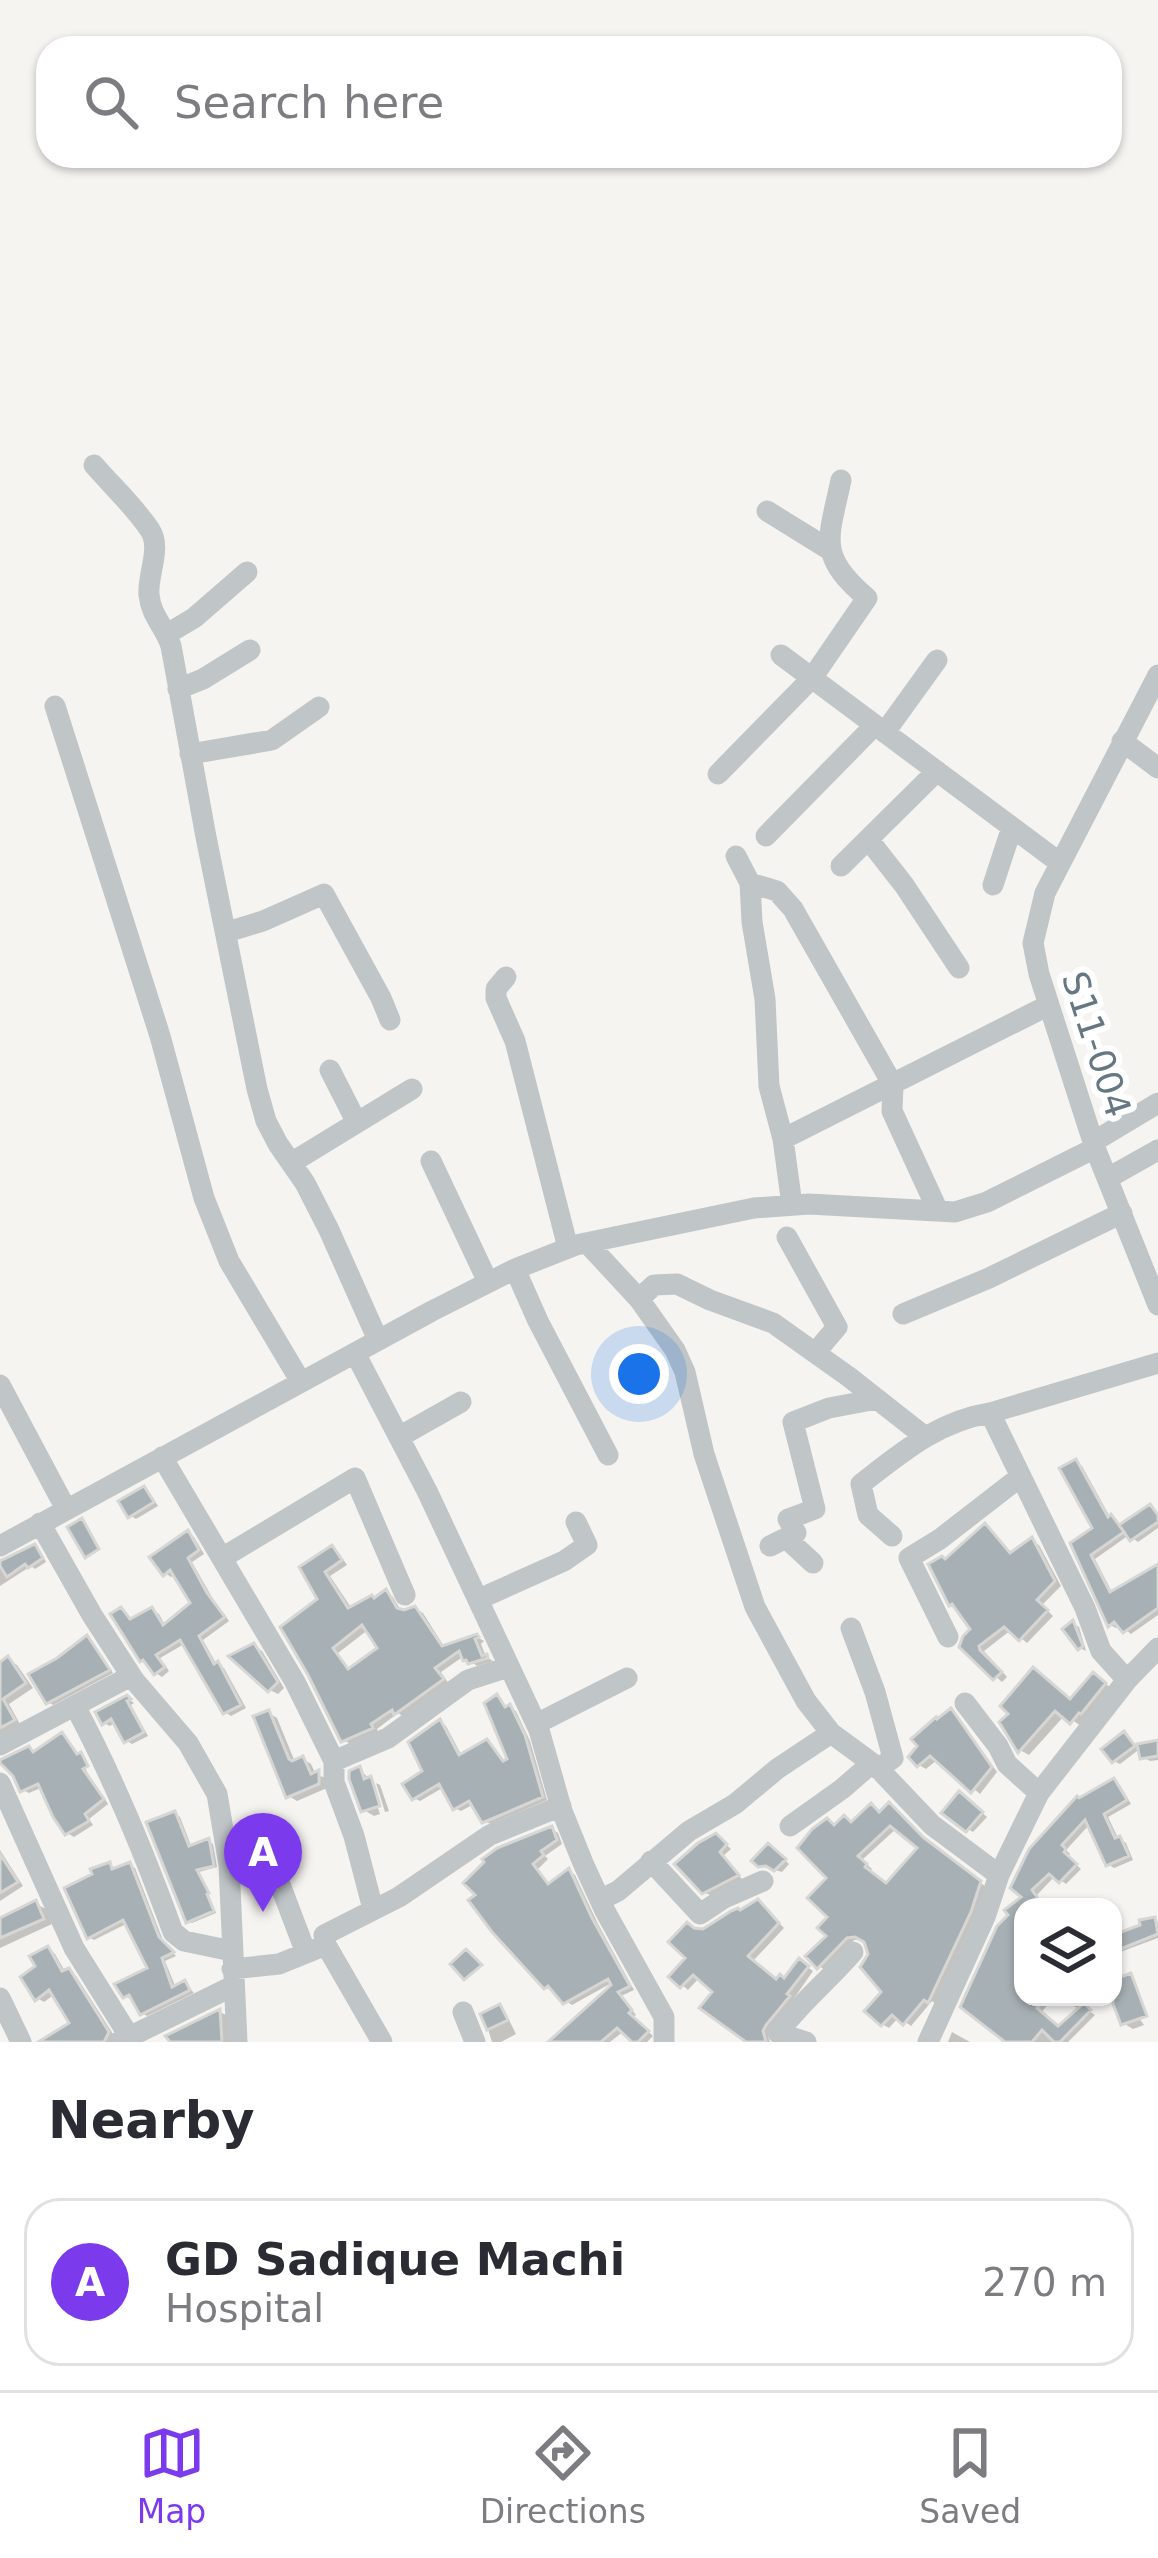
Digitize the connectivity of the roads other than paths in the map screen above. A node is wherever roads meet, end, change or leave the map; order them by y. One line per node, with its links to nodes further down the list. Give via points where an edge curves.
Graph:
1 (94, 465): 6 (street, via 153,532 151,610)
2 (841, 480): 4 (street)
3 (767, 511): 4 (street)
4 (830, 550): 11 (street, via 867,598)
5 (248, 572): 6 (street)
6 (167, 634): 12 (street)
7 (250, 650): 12 (street)
8 (781, 655): 11 (street)
9 (937, 660): 15 (street)
10 (1158, 675): 16 (street, S11-004)
11 (812, 678): 15 (street); 20 (street)
12 (178, 689): 17 (street)
13 (55, 706): 59 (street, via 204,1198 230,1261)
14 (319, 706): 17 (street, via 272,740)
15 (880, 729): 19 (street); 22 (street)
16 (1122, 741): 18 (street); 25 (street, S11-004)
17 (190, 754): 29 (street)
18 (1158, 768)
19 (937, 771): 21 (street); 23 (street)
20 (718, 774)
21 (1012, 827): 25 (street); 28 (street)
22 (766, 836)
23 (868, 839): 26 (street); 30 (street)
24 (736, 856): 27 (street)
25 (1060, 863): 32 (street, S11-004, via 1033,943)
26 (841, 866)
27 (750, 883): 35 (street, via 777,891 793,909); 39 (street, via 769,1086)
28 (993, 885)
29 (227, 932): 33 (street, via 324,894); 43 (street, via 257,1089)
30 (958, 968)
31 (506, 976): 49 (street, via 496,998)
32 (1049, 1005): 35 (street); 40 (street, S11-004)
33 (390, 1020)
34 (330, 1070): 38 (street)
35 (893, 1085): 39 (street); 46 (street, via 892,1111)
36 (412, 1089): 38 (street)
37 (1158, 1103): 40 (street)
38 (357, 1123): 43 (street)
39 (783, 1139): 45 (street)
40 (1094, 1145): 44 (street, S11-004); 46 (street, via 987,1202)
41 (1158, 1150): 44 (street)
42 (431, 1161): 51 (street)
43 (291, 1163): 55 (street)
44 (1108, 1178): 47 (street, S11-004)
45 (792, 1205): 46 (street); 49 (street)
46 (938, 1211)
47 (1122, 1214): 53 (street, S11-004); 54 (street)
48 (787, 1237): 57 (street, via 837,1327)
49 (578, 1246): 50 (street); 52 (street)
50 (515, 1269): 51 (street); 66 (street)
51 (488, 1282): 55 (street)
52 (639, 1299): 57 (street, via 654,1285 677,1284 773,1323); 88 (street, via 685,1372 755,1607)
53 (1158, 1305)
54 (903, 1314)
55 (378, 1340): 56 (street)
56 (355, 1353): 59 (street); 65 (street)
57 (815, 1353): 61 (street)
58 (1158, 1363): 63 (street)
59 (302, 1382): 67 (street)
60 (0, 1385): 69 (street)
61 (877, 1399): 64 (street); 75 (street, via 793,1422 815,1509 788,1519 796,1533 778,1542)
62 (461, 1402): 65 (street)
63 (990, 1413): 64 (street); 68 (street)
64 (924, 1436): 72 (street, via 861,1484 868,1515)
65 (399, 1437): 77 (street)
66 (608, 1455)
67 (162, 1457): 69 (street); 74 (street)
68 (1020, 1477): 79 (street, via 909,1558); 84 (street, via 1101,1651)
69 (66, 1509): 71 (street)
70 (576, 1522): 77 (street, via 587,1545)
71 (40, 1523): 73 (street); 82 (street)
72 (892, 1536)
73 (0, 1546)
74 (221, 1558): 76 (street, via 355,1478); 90 (street)
75 (813, 1563)
76 (405, 1595)
77 (479, 1599): 81 (street)
78 (850, 1628): 91 (street, via 893,1758)
79 (948, 1636)
80 (1158, 1648): 84 (street)
81 (508, 1666): 87 (street); 90 (street, via 468,1680 388,1738)
82 (131, 1676): 86 (street); 104 (street, via 188,1743 218,1794)
83 (627, 1678): 87 (street)
84 (1127, 1680): 93 (street)
85 (964, 1703): 93 (street, via 1007,1765)
86 (75, 1706): 89 (street); 104 (street, via 138,1836 173,1932)
87 (536, 1724): 94 (street)
88 (831, 1733): 91 (street); 97 (street)
89 (0, 1745)
90 (334, 1761): 101 (street)
91 (875, 1766): 95 (street); 98 (street, via 932,1826)
92 (0, 1783): 107 (street)
93 (1039, 1793): 98 (street)
94 (560, 1805): 100 (street); 101 (street, via 490,1835)
95 (790, 1826)
96 (262, 1837): 102 (street)
97 (651, 1861): 99 (street, via 700,1914); 100 (street)
98 (999, 1875): 114 (street)
99 (763, 1881)
100 (600, 1900): 112 (street, via 664,2017)
101 (374, 1909): 102 (street, via 324,1935)
102 (316, 1949): 104 (street, via 280,1964); 110 (street)
103 (854, 1952): 113 (street, via 778,2033)
104 (232, 1969): 107 (street); 109 (street)
105 (0, 1998): 108 (street)
106 (464, 2012): 111 (street)
107 (124, 2039)
108 (21, 2042)
109 (237, 2042)
110 (382, 2042)
111 (475, 2042)
112 (664, 2042)
113 (806, 2042)
114 (928, 2042)

